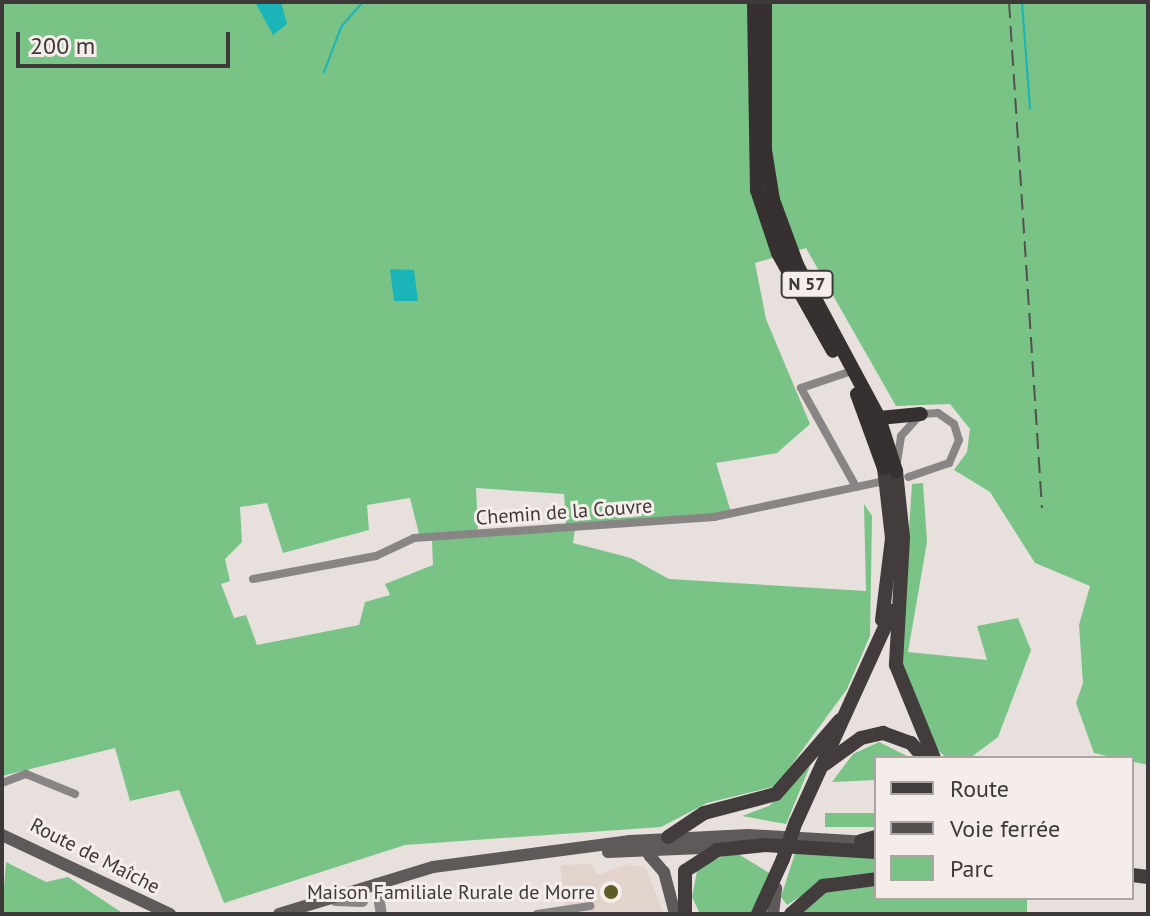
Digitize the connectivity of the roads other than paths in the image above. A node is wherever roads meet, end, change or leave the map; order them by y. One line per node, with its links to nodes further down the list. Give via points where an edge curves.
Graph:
1 (754, 2): 3 (highway, N 57, via 757,190 778,253)
2 (765, 2): 5 (highway, N 57, via 765,150 773,200 797,265)
3 (846, 373): 6 (highway, N 57); 7 (street, via 801,388)
4 (921, 414): 5 (highway); 6 (street, via 901,436); 6 (street, Chemin de la Couvre, via 947,417 958,433 958,450 942,468)
5 (879, 418): 6 (highway, N 57)
6 (892, 474): 7 (street, Chemin de la Couvre); 9 (main road, N 57); 10 (main road, N 57, via 891,552)
7 (856, 487): 8 (street, Chemin de la Couvre, via 714,517 414,538 376,556)
8 (253, 579)
9 (900, 579): 10 (main road, N 57); 13 (main road, N 57, via 897,675)
10 (870, 663): 11 (main road, N 57)
11 (848, 711): 14 (main road, N 57); 19 (main road, via 776,794 704,813)
12 (922, 756): 14 (main road, via 901,737 873,734)
13 (933, 756)
14 (822, 767): 29 (main road, N 57, bridge, via 796,822)
15 (2, 783): 16 (street, via 26,774)
16 (75, 794)
17 (2, 835): 33 (main road, Route de Maîche)
18 (686, 836): 19 (main road); 20 (main road); 23 (main road)
19 (668, 837): 25 (main road)
20 (871, 841)
21 (725, 847): 22 (main road); 23 (main road); 39 (main road, via 685,871)
22 (874, 852)
23 (669, 854): 24 (main road); 26 (main road)
24 (649, 855): 25 (main road); 26 (main road)
25 (517, 857): 28 (main road)
26 (664, 872): 38 (main road)
27 (874, 879): 42 (main road, via 823,886)
28 (370, 885): 30 (main road); 31 (street); 36 (street)
29 (776, 888): 40 (main road); 41 (main road)
30 (322, 901): 31 (street); 34 (main road)
31 (362, 901): 35 (street)
32 (590, 906): 37 (street)
33 (170, 914)
34 (279, 914)
35 (373, 914)
36 (381, 914)
37 (537, 914)
38 (675, 914)
39 (685, 914)
40 (758, 914)
41 (773, 914)
42 (791, 914)

